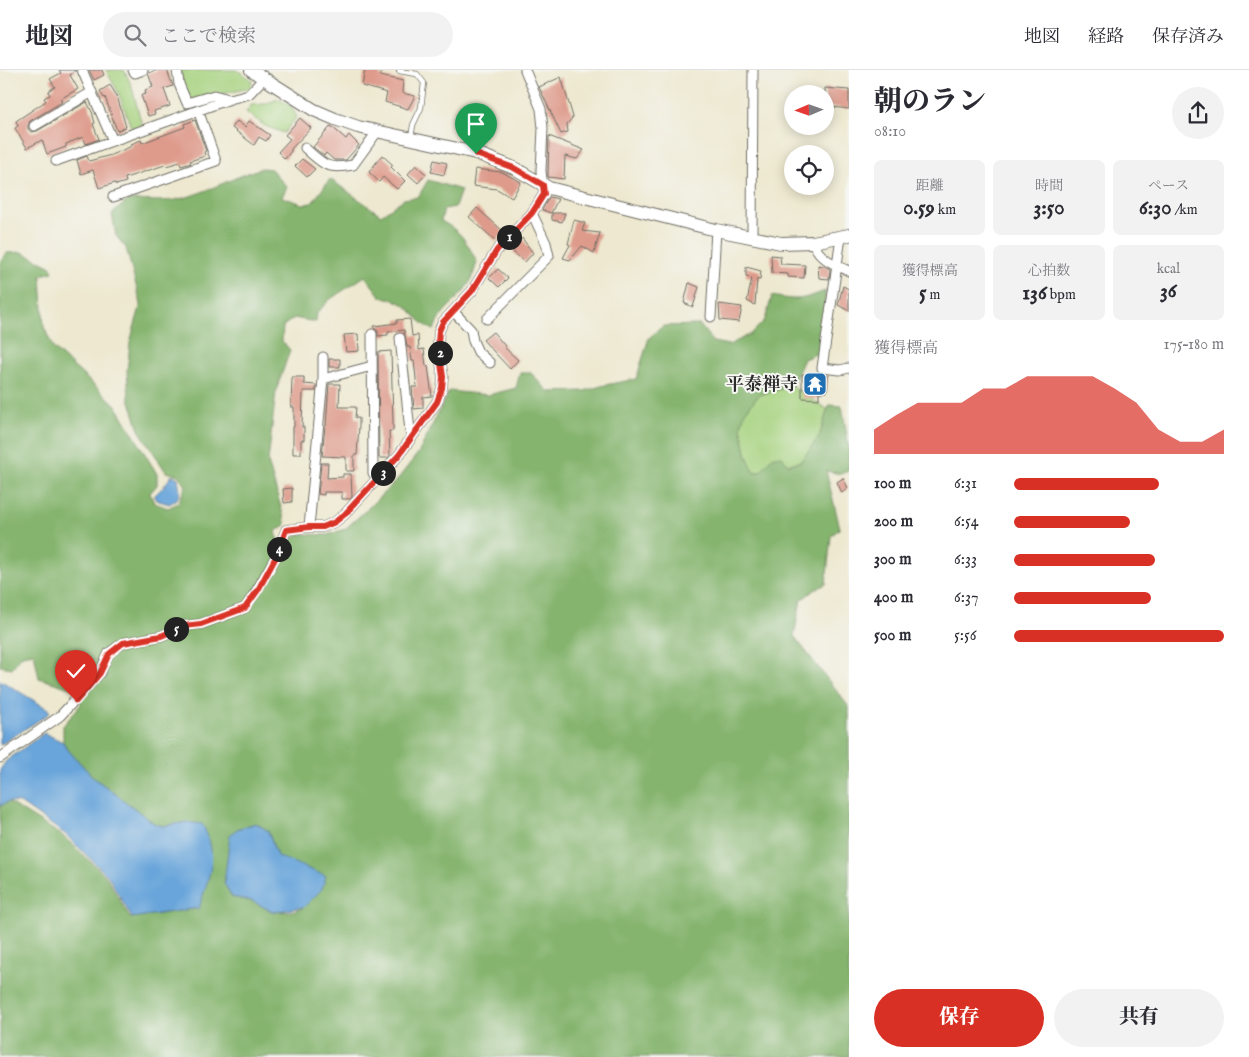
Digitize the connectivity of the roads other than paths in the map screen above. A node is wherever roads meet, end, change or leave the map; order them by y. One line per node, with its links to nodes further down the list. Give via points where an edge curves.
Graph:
1 (82, 70): 10 (street)
2 (133, 70): 3 (street)
3 (143, 70)
4 (177, 70): 11 (street, via 187,103 214,95)
5 (251, 70): 9 (street)
6 (525, 70): 19 (street, via 541,109)
7 (753, 70): 24 (street)
8 (399, 71): 15 (lane, via 417,74 424,83 421,108)
9 (264, 78): 11 (street, via 249,94); 14 (street, via 314,110)
10 (92, 92): 13 (street); 16 (street)
11 (230, 99): 12 (street)
12 (198, 110): 16 (street); 20 (street, via 216,162)
13 (34, 126)
14 (377, 132): 15 (street); 17 (street, via 353,165 326,166)
15 (410, 139): 19 (street, via 476,154 514,168)
16 (113, 141): 18 (street)
17 (304, 148)
18 (56, 161)
19 (543, 185): 21 (street, via 544,194); 22 (street)
20 (113, 197)
21 (532, 213): 28 (street, via 497,250 472,291); 30 (street, via 549,256)
22 (716, 230): 24 (street); 29 (street)
23 (845, 236): 25 (street); 26 (street)
24 (752, 238): 25 (street, via 781,243)
25 (814, 242): 26 (street, via 817,252)
26 (837, 266): 27 (street); 36 (street, via 822,368)
27 (849, 271)
28 (453, 311): 34 (street, via 471,330 478,352); 38 (street, via 439,331 442,388 437,402)
29 (711, 317)
30 (487, 319)
31 (372, 334): 35 (street)
32 (400, 338): 38 (street)
33 (323, 357): 37 (street)
34 (490, 363)
35 (372, 366): 37 (street); 39 (street, via 373,473)
36 (849, 368)
37 (323, 378): 40 (street)
38 (412, 437): 39 (street)
39 (378, 479): 40 (street, via 335,522 323,527)
40 (309, 527): 41 (street, via 286,530 277,555 245,608 161,636 123,643 109,654 100,673 60,716)
41 (0, 758)

